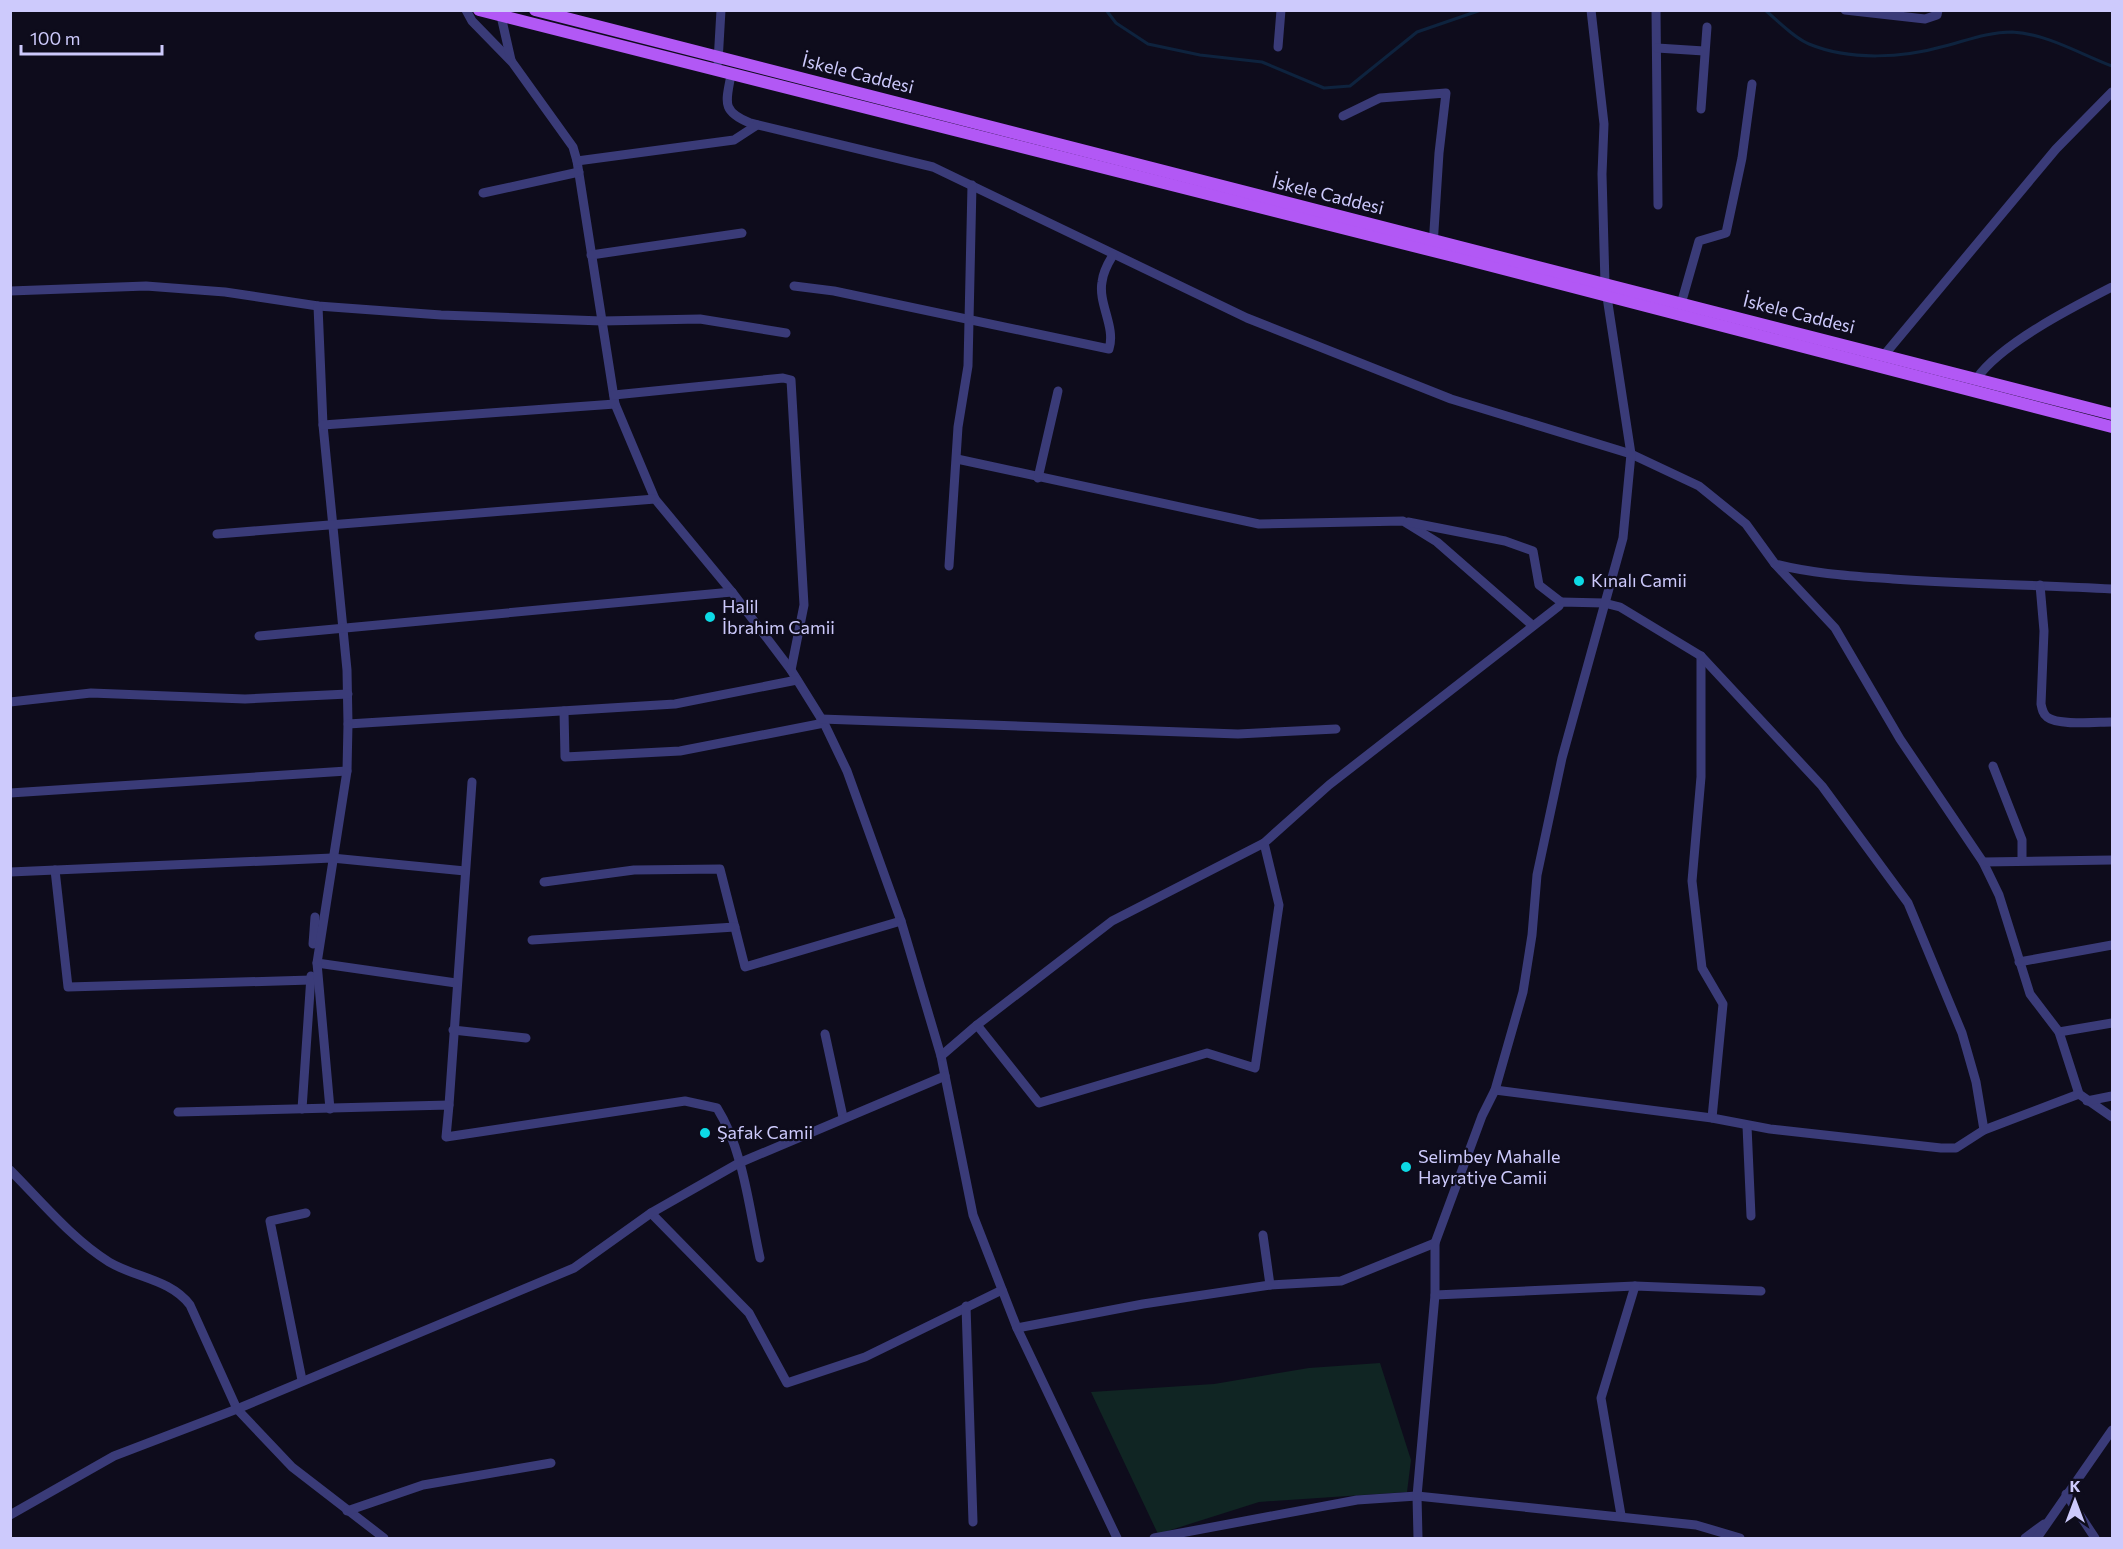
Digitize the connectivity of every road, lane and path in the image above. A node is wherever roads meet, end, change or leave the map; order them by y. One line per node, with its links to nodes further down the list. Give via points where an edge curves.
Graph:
1 (466, 10): 16 (street)
2 (479, 10): 10 (main road)
3 (535, 10): 15 (main road, İskele Caddesi)
4 (721, 10): 15 (street)
5 (1281, 10): 12 (street)
6 (1591, 10): 35 (street, via 1604,124)
7 (1656, 10): 13 (street)
8 (1845, 10): 9 (street, via 1925,19 1937,15)
9 (1938, 10)
10 (501, 16): 16 (street); 17 (main road)
11 (1707, 27): 14 (street)
12 (1278, 47)
13 (1657, 48): 14 (street); 28 (street)
14 (1704, 51): 21 (street)
15 (718, 58): 17 (street); 30 (main road, İskele Caddesi)
16 (512, 62): 24 (street, via 573,147)
17 (717, 72): 18 (main road)
18 (731, 75): 23 (street, via 726,103 730,111); 30 (main road)
19 (1752, 84): 37 (street, via 1726,233 1699,241)
20 (2112, 92): 42 (street, via 2056,149)
21 (1701, 109)
22 (1343, 116): 30 (street, via 1380,98 1446,93)
23 (757, 125): 24 (street, via 734,140); 26 (street, via 908,159)
24 (577, 161): 25 (street)
25 (579, 172): 27 (street); 31 (street)
26 (972, 185): 32 (street); 40 (street)
27 (483, 193)
28 (1658, 205)
29 (742, 233): 31 (street)
30 (1433, 245): 35 (main road, İskele Caddesi)
31 (591, 255): 39 (street)
32 (1113, 255): 40 (street, via 1101,288 1112,340 1109,349); 49 (street, via 1247,318 1451,399)
33 (794, 286): 40 (street)
34 (2112, 287): 43 (street, via 2038,327)
35 (1605, 290): 37 (main road, İskele Caddesi); 48 (main road); 49 (street)
36 (10, 291): 38 (street, via 146,286 225,292)
37 (1681, 304): 42 (main road, İskele Caddesi)
38 (318, 306): 39 (street); 47 (street)
39 (602, 321): 41 (street, via 700,319); 45 (street)
40 (971, 321): 50 (street)
41 (786, 333)
42 (1885, 354): 43 (main road, İskele Caddesi)
43 (1977, 378): 46 (main road, İskele Caddesi)
44 (1058, 392): 51 (street)
45 (615, 399): 47 (street); 52 (street); 67 (street, via 791,380 804,605)
46 (2112, 414)
47 (323, 425): 54 (street)
48 (2112, 428)
49 (1631, 453): 56 (street, via 1699,486 1746,524); 62 (street, via 1623,538)
50 (957, 459): 51 (street); 57 (street)
51 (1038, 478): 53 (street, via 1130,494 1259,524)
52 (655, 499): 54 (street); 60 (street)
53 (1403, 521): 61 (street, via 1533,550 1539,585); 63 (street, via 1437,542)
54 (331, 525): 55 (street); 64 (street)
55 (217, 534)
56 (1775, 564): 58 (street, via 1810,573 2001,586); 84 (street, via 1835,628 1900,739)
57 (949, 566)
58 (2040, 585): 59 (street); 73 (street, via 2044,714 2061,722)
59 (2112, 589)
60 (732, 592): 64 (street); 67 (street)
61 (1561, 602): 62 (street); 63 (street)
62 (1604, 603): 66 (street, via 1620,607); 106 (street, via 1562,758 1537,875 1523,992)
63 (1532, 625): 80 (street, via 1329,785)
64 (341, 628): 65 (street); 69 (street)
65 (259, 636)
66 (1701, 656): 115 (street, via 1701,777 1692,881 1702,968 1724,1004); 118 (street, via 1822,786 1908,903 1962,1033)
67 (790, 670): 68 (street)
68 (797, 680): 71 (street, via 675,704); 72 (street)
69 (348, 694): 70 (street, via 245,699 91,693); 74 (street)
70 (10, 702)
71 (564, 711): 72 (street, via 565,757 680,751); 74 (street)
72 (823, 721): 75 (street, via 1238,734); 90 (street, via 847,771)
73 (2112, 722)
74 (348, 724): 77 (street)
75 (1336, 729)
76 (1993, 766): 82 (street, via 2022,840)
77 (347, 771): 79 (street); 81 (street)
78 (472, 782): 86 (street)
79 (10, 793)
80 (1264, 843): 99 (street, via 1112,921); 99 (street, via 1279,905 1256,1068 1207,1053 1039,1103)
81 (332, 858): 85 (street); 86 (street); 95 (street)
82 (2022, 860): 83 (street); 84 (street)
83 (2112, 860)
84 (1983, 862): 94 (street, via 1999,896)
85 (55, 870): 87 (street); 96 (street, via 68,987)
86 (465, 871): 97 (street)
87 (10, 872)
88 (544, 882): 91 (street, via 634,870 720,869)
89 (315, 916): 96 (street)
90 (901, 921): 91 (street, via 745,967); 104 (street)
91 (735, 927): 92 (street)
92 (532, 940)
93 (2112, 945): 94 (street)
94 (2019, 962): 101 (street, via 2030,994)
95 (317, 963): 97 (street); 111 (street)
96 (311, 980): 112 (street)
97 (456, 983): 100 (street)
98 (2112, 1023): 101 (street)
99 (977, 1025): 104 (street)
100 (453, 1030): 103 (street); 110 (street)
101 (2059, 1032): 107 (street)
102 (825, 1034): 114 (street)
103 (526, 1038)
104 (941, 1056): 105 (street)
105 (945, 1076): 114 (street); 129 (street, via 973,1215)
106 (1495, 1090): 115 (street); 125 (street)
107 (2079, 1094): 109 (street); 118 (street)
108 (2112, 1096): 109 (street)
109 (2087, 1101): 116 (street)
110 (449, 1105): 111 (street); 119 (street, via 447,1137 685,1101 717,1108 727,1123)
111 (330, 1108): 112 (street)
112 (302, 1109): 113 (street)
113 (178, 1112)
114 (843, 1117): 119 (street)
115 (1712, 1118): 117 (street)
116 (2112, 1118)
117 (1747, 1126): 118 (street, via 1941,1148 1956,1148); 123 (street)
118 (1984, 1130)
119 (739, 1163): 122 (street); 126 (street)
120 (10, 1170): 135 (street, via 93,1251 111,1263 173,1288 184,1297)
121 (306, 1213): 134 (street, via 270,1221)
122 (651, 1213): 132 (street, via 749,1313 787,1383 866,1357); 134 (street, via 574,1268)
123 (1751, 1216)
124 (1263, 1234): 127 (street)
125 (1435, 1243): 127 (street, via 1341,1281); 131 (street)
126 (760, 1258)
127 (1270, 1285): 133 (street)
128 (1635, 1286): 130 (street); 131 (street); 142 (street, via 1601,1398)
129 (1002, 1290): 132 (street); 133 (street)
130 (1761, 1291)
131 (1436, 1295): 139 (street)
132 (966, 1306): 144 (street)
133 (1017, 1328): 146 (street)
134 (302, 1380): 135 (street)
135 (237, 1409): 140 (street, via 278,1454); 141 (street, via 114,1456)
136 (2112, 1430): 138 (street)
137 (551, 1463): 140 (street, via 423,1485)
138 (2066, 1494): 143 (street); 152 (street)
139 (1417, 1496): 142 (street); 147 (street, via 1357,1500); 148 (street)
140 (347, 1510): 145 (street)
141 (10, 1515)
142 (1621, 1515): 149 (street, via 1696,1525)
143 (2052, 1518): 150 (street); 151 (street)
144 (973, 1522)
145 (384, 1539)
146 (1117, 1539)
147 (1154, 1539)
148 (1418, 1539)
149 (1740, 1539)
150 (2025, 1539)
151 (2037, 1539)
152 (2095, 1539)

